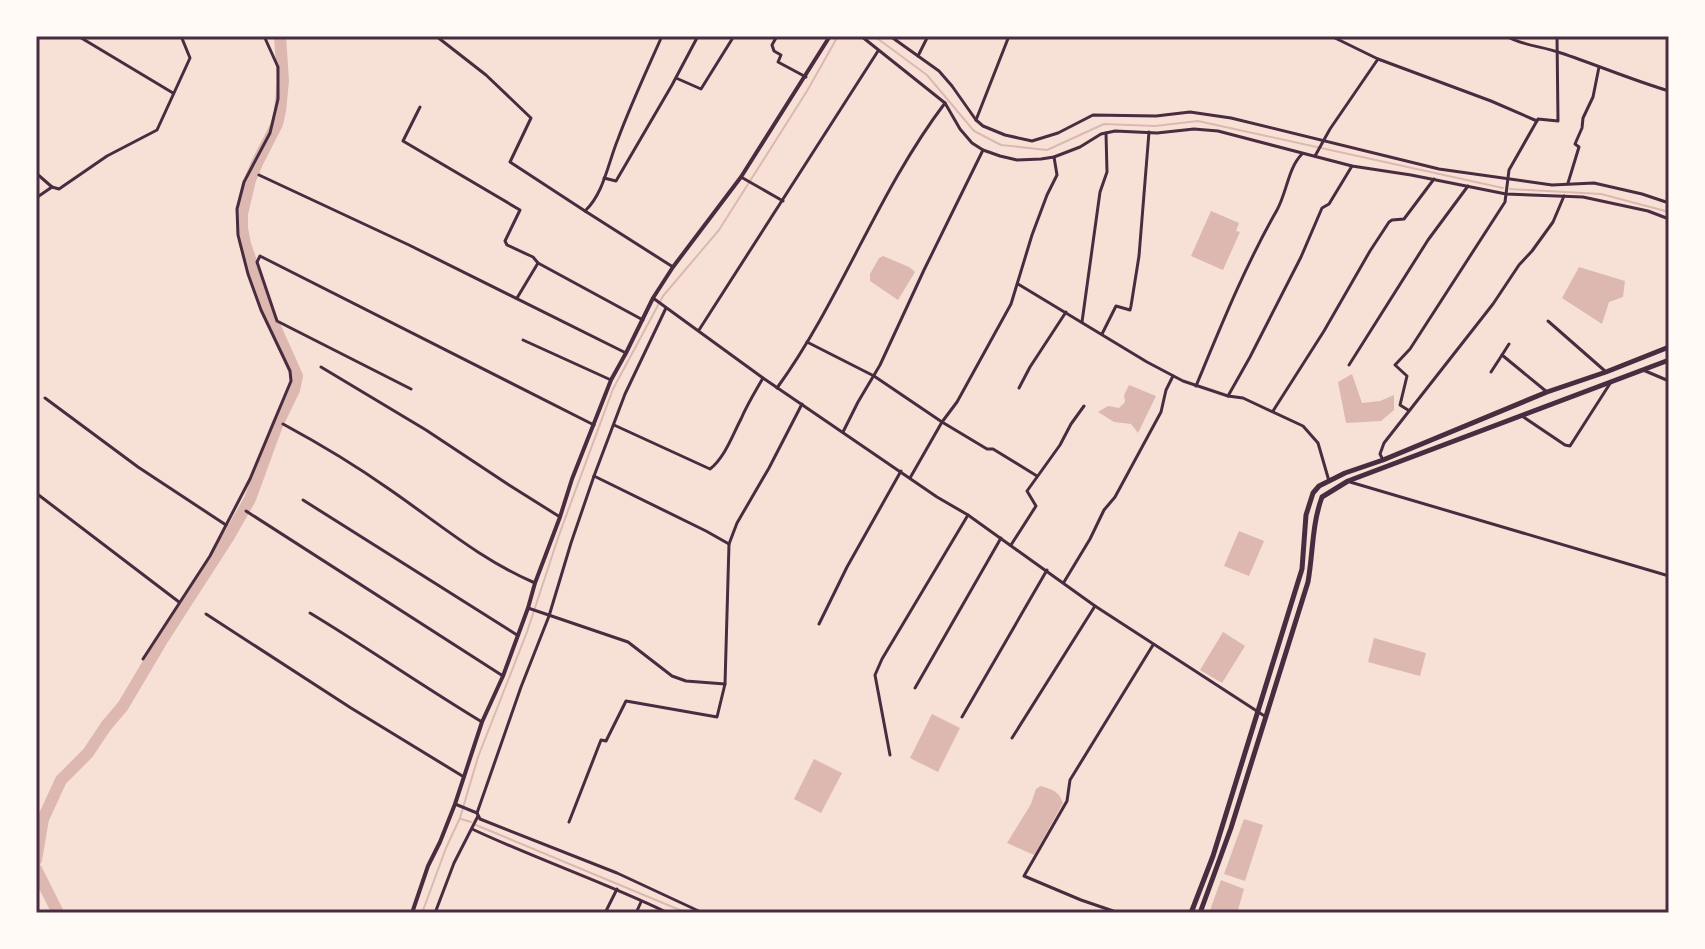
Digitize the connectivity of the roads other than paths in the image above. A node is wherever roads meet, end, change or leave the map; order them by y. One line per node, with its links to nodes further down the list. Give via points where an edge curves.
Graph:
1 (78, 36): 26 (street)
2 (181, 36): 26 (street, via 190,58)
3 (264, 36): 114 (street, via 278,67 278,99 270,133 244,182 238,235 291,381)
4 (436, 36): 53 (street, via 531,118 510,162)
5 (662, 36): 42 (street)
6 (698, 36): 24 (street)
7 (734, 36): 24 (street, via 701,89)
8 (777, 36): 23 (street, via 772,45 781,55 778,62)
9 (830, 36): 23 (street)
10 (861, 36): 18 (street)
11 (928, 36): 20 (street)
12 (1009, 36): 29 (street)
13 (1326, 36): 14 (street)
14 (1333, 36): 21 (street)
15 (1506, 36): 19 (street)
16 (1557, 36): 19 (street)
17 (893, 37): 20 (street)
18 (878, 51): 27 (street); 51 (street)
19 (1556, 51): 22 (street); 30 (street, via 1558,121)
20 (918, 56): 29 (street, via 939,71)
21 (1378, 59): 30 (street); 33 (street)
22 (1599, 67): 25 (street); 45 (street)
23 (806, 77): 41 (street)
24 (676, 78): 42 (street, via 616,181)
25 (1669, 91)
26 (173, 93): 47 (street, via 157,130 59,189)
27 (945, 103): 34 (street, via 960,129); 68 (street, via 908,156)
28 (420, 107): 55 (street, via 403,141 520,210 505,241)
29 (976, 120): 33 (street, via 1032,141 1093,115 1190,112)
30 (1537, 121): 44 (street)
31 (1149, 132): 32 (street); 35 (street, via 1218,131); 66 (street, via 1131,306 1116,306)
32 (1106, 133): 37 (street); 64 (street, via 1107,172)
33 (1321, 143): 36 (street); 44 (street)
34 (983, 150): 37 (street, via 1017,160); 79 (street)
35 (1305, 152): 36 (street); 85 (street, via 1239,283)
36 (1316, 154): 38 (street)
37 (1054, 157): 57 (street, via 1057,175)
38 (1352, 166): 43 (street); 90 (street, via 1322,208)
39 (36, 173): 47 (street)
40 (259, 175): 58 (street)
41 (741, 177): 51 (street); 56 (street)
42 (604, 178): 53 (street)
43 (1434, 179): 46 (street); 95 (street, via 1404,219 1389,222)
44 (1508, 180): 45 (street); 48 (street)
45 (1568, 184): 52 (street, via 1594,183)
46 (1468, 186): 48 (street); 74 (street)
47 (52, 187): 50 (street)
48 (1506, 194): 49 (street); 94 (street, via 1395,365 1407,376 1400,405)
49 (1564, 196): 54 (street); 94 (street, via 1532,251)
50 (36, 198)
51 (783, 201): 65 (street)
52 (1669, 203)
53 (585, 211): 56 (street)
54 (1669, 219)
55 (538, 263): 58 (street); 62 (street)
56 (673, 267): 59 (street)
57 (1018, 284): 61 (street); 97 (street, via 989,346)
58 (517, 298): 71 (street)
59 (653, 298): 60 (street); 62 (street)
60 (666, 308): 65 (street); 100 (street)
61 (1066, 312): 64 (street); 87 (street)
62 (643, 320): 71 (street)
63 (1548, 321): 78 (street)
64 (1082, 322): 66 (street)
65 (698, 332): 81 (street)
66 (1102, 334): 80 (street)
67 (523, 340): 82 (street)
68 (807, 342): 79 (street); 86 (street)
69 (1509, 344): 72 (street)
70 (1669, 347): 78 (main road)
71 (626, 353): 82 (street)
72 (1502, 355): 77 (street); 89 (street)
73 (1669, 360): 76 (main road)
74 (1349, 365)
75 (321, 367): 113 (street)
76 (1642, 370): 83 (street); 84 (main road)
77 (1491, 372)
78 (1606, 372): 89 (main road)
79 (874, 376): 97 (street); 101 (street)
80 (1173, 376): 85 (street); 120 (street, via 1161,412)
81 (763, 378): 86 (street); 100 (street, via 710,469)
82 (611, 380): 99 (street)
83 (1669, 381)
84 (1611, 382): 96 (main road); 96 (street, via 1570,446)
85 (1196, 386): 90 (street)
86 (777, 388): 92 (street)
87 (1019, 388)
88 (411, 389): 99 (street, via 277,321 257,262 260,256)
89 (1547, 392): 102 (main road)
90 (1228, 396): 95 (street)
91 (45, 398): 114 (street)
92 (802, 404): 101 (street); 116 (street)
93 (1084, 406): 105 (street)
94 (1408, 410): 102 (street, via 1384,443)
95 (1273, 411): 107 (street, via 1314,437)
96 (1521, 415): 108 (main road)
97 (942, 422): 105 (street); 106 (street)
98 (283, 424): 121 (street, via 363,470 479,554)
99 (594, 425): 113 (street)
100 (614, 425): 104 (street)
101 (843, 432): 103 (street)
102 (1383, 460): 107 (main road)
103 (901, 471): 106 (street); 128 (street)
104 (594, 476): 116 (street); 127 (street)
105 (1037, 476): 117 (street, via 1027,491 1036,506)
106 (910, 478): 112 (street)
107 (1329, 481): 135 (main road, via 1319,486 1308,504 1302,569)
108 (1348, 481): 119 (street); 137 (main road, via 1322,497 1308,582)
109 (36, 493): 122 (street)
110 (303, 500): 129 (street)
111 (246, 511): 132 (street)
112 (968, 515): 115 (street); 140 (street, via 875,675)
113 (560, 517): 121 (street)
114 (226, 525): 122 (street)
115 (1001, 538): 117 (street); 134 (street)
116 (729, 544): 133 (street)
117 (1011, 545): 118 (street)
118 (1047, 570): 120 (street); 136 (street)
119 (1669, 576)
120 (1064, 582): 123 (street)
121 (535, 583): 124 (street)
122 (179, 602): 131 (street)
123 (1095, 606): 130 (street); 139 (street)
124 (528, 608): 127 (street); 129 (street)
125 (310, 613): 138 (street)
126 (206, 614): 141 (street)
127 (549, 616): 133 (street, via 628,642 672,676); 143 (street)
128 (819, 624)
129 (517, 635): 132 (street)
130 (1153, 644): 135 (street); 154 (street, via 1070,780 1067,801 1024,876)
131 (143, 659)
132 (503, 676): 138 (street)
133 (725, 684): 144 (street, via 717,717 626,701 606,741 601,740)
134 (915, 688)
135 (1258, 713): 137 (street); 155 (main road)
136 (962, 717)
137 (1266, 717): 156 (main road)
138 (482, 722): 141 (street)
139 (1012, 738)
140 (890, 755)
141 (464, 777): 142 (street)
142 (455, 804): 143 (street); 148 (street)
143 (478, 814): 145 (street); 153 (street)
144 (569, 822)
145 (472, 829): 146 (street); 149 (street)
146 (617, 889): 147 (street); 150 (street)
147 (642, 901): 151 (street); 152 (street)
148 (412, 913)
149 (435, 913)
150 (605, 913)
151 (636, 913)
152 (668, 913)
153 (703, 913)
154 (1119, 913)
155 (1191, 913)
156 (1200, 913)

